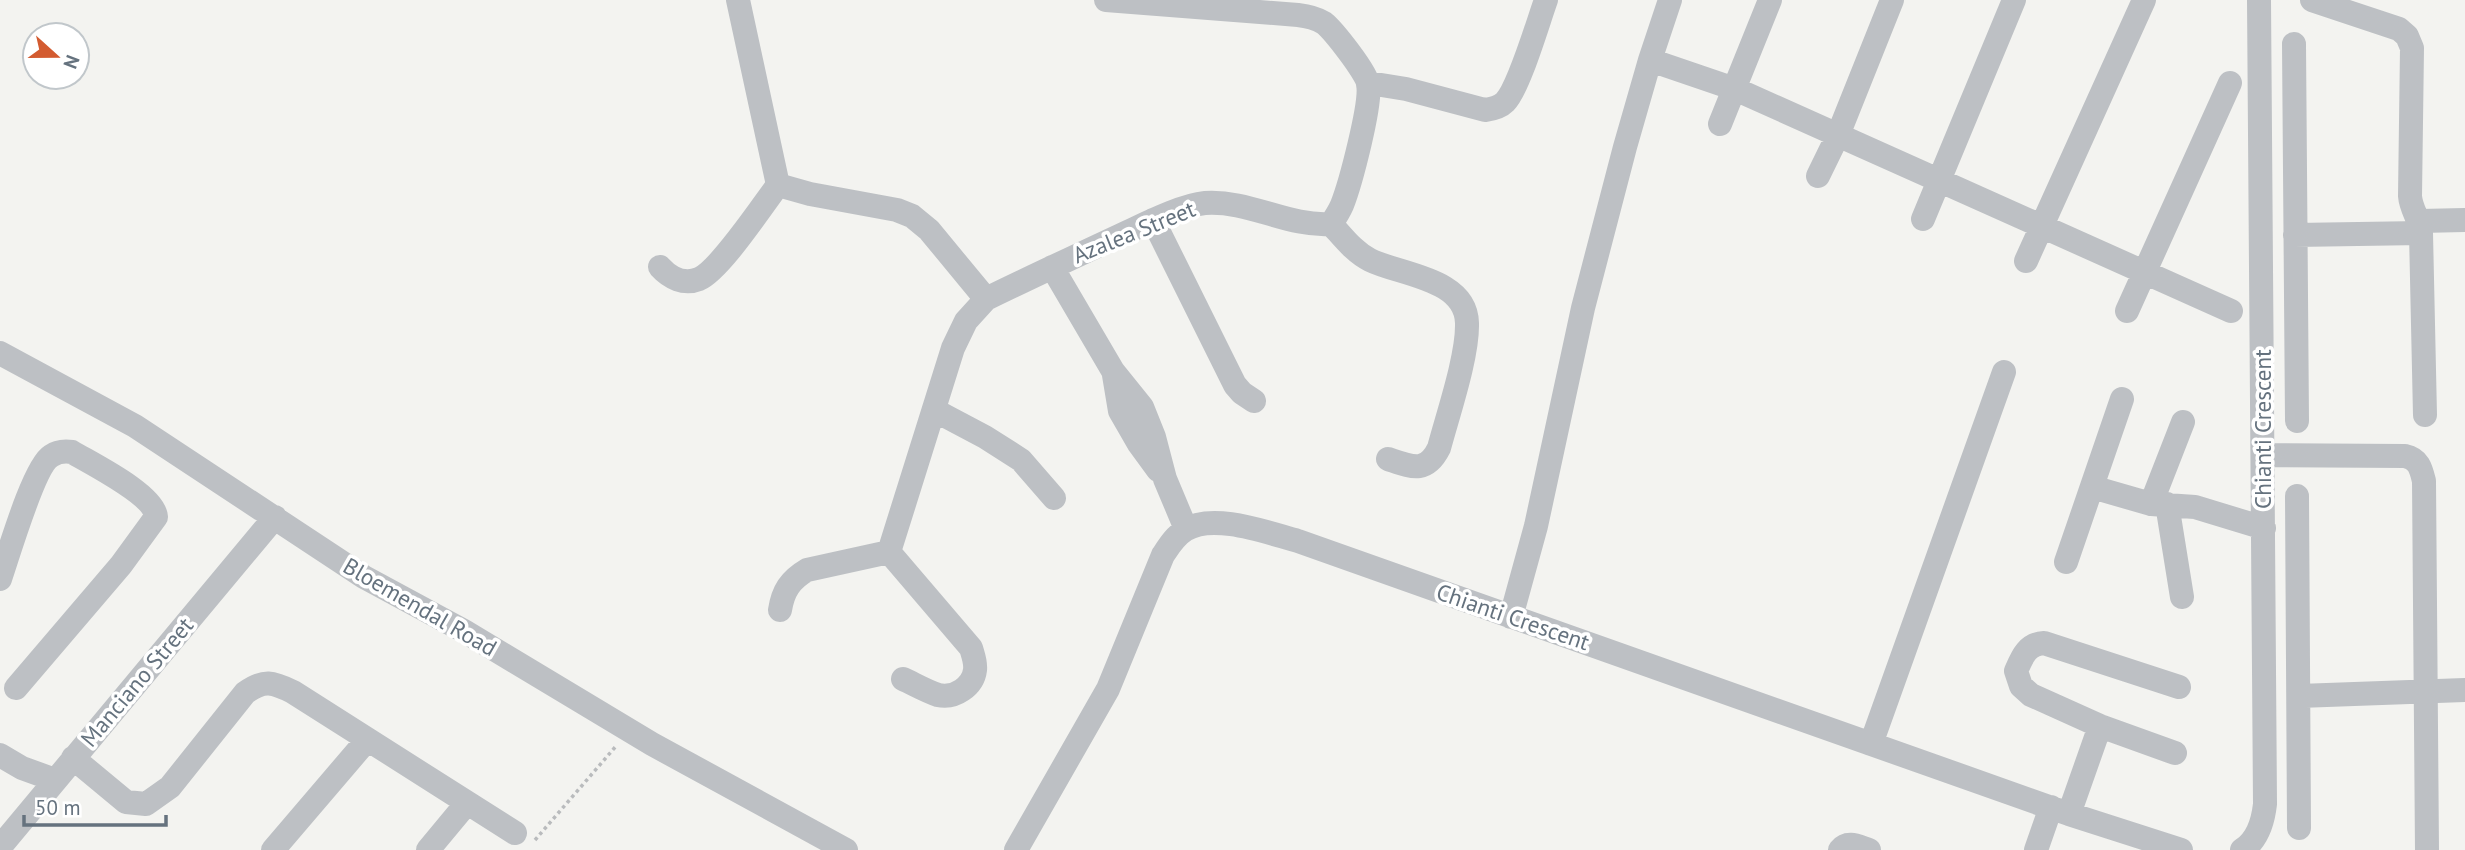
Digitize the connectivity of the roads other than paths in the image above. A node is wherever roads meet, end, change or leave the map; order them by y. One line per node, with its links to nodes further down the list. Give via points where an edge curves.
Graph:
1 (738, 0): 22 (street)
2 (1106, 0): 12 (street)
3 (1546, 0): 15 (street, via 1514,88 1497,108 1485,110)
4 (1670, 0): 14 (street)
5 (1770, 0): 17 (street)
6 (1892, 0): 19 (street)
7 (2014, 0): 21 (street)
8 (2144, 0): 27 (street)
9 (2259, 0): 10 (street); 45 (street, Chianti Crescent)
10 (2274, 0)
11 (2312, 0): 28 (street, via 2389,24 2407,36 2412,48 2410,196)
12 (1188, 3): 15 (street, via 1323,22)
13 (2294, 44): 29 (street)
14 (1650, 60): 17 (street); 59 (street, via 1583,308 1536,526)
15 (1368, 82): 26 (street, via 1367,109 1347,192)
16 (2230, 83): 33 (street)
17 (1735, 89): 18 (street); 19 (street)
18 (1720, 124)
19 (1838, 135): 20 (street); 21 (street)
20 (1818, 177)
21 (1940, 181): 23 (street); 27 (street)
22 (778, 185): 31 (street, via 714,268 699,279 669,277); 34 (street, via 912,216)
23 (1923, 219)
24 (1153, 220): 26 (street, Azalea Street, via 1202,203 1220,203 1313,225); 32 (street, Azalea Street); 40 (street, via 1235,385)
25 (2465, 220): 28 (street)
26 (1331, 224): 46 (street, via 1371,261 1439,285 1464,307 1465,344 1439,448 1432,462 1421,467)
27 (2042, 226): 30 (street); 33 (street)
28 (2421, 227): 29 (street); 42 (street)
29 (2295, 235): 43 (street)
30 (2026, 261)
31 (660, 267)
32 (1052, 267): 34 (street, Azalea Street); 53 (street, via 1113,371 1121,411 1165,479)
33 (2145, 273): 35 (street); 36 (street)
34 (986, 299): 41 (street, via 966,321 953,348)
35 (2127, 312)
36 (2231, 312)
37 (0, 353): 51 (street, Bloemendal Road, via 135,426)
38 (2004, 372): 68 (street)
39 (2122, 399): 47 (street)
40 (1254, 401)
41 (934, 410): 49 (street, via 1020,460); 54 (street)
42 (2425, 415)
43 (2297, 421)
44 (2183, 422): 50 (street)
45 (2264, 455): 52 (street, Chianti Crescent); 64 (street, via 2405,456 2416,460 2424,481)
46 (1388, 459)
47 (2092, 487): 50 (street); 55 (street)
48 (2297, 496): 65 (street)
49 (1054, 498)
50 (2159, 504): 52 (street, via 2195,507); 57 (street)
51 (275, 517): 71 (street, Manciano Street); 80 (street, Bloemendal Road, via 363,577)
52 (2264, 528): 86 (street, Chianti Crescent, via 2264,819)
53 (1186, 529): 59 (street, Chianti Crescent, via 1219,524 1246,527); 81 (street, via 1163,555 1108,689)
54 (889, 552): 58 (street, via 807,570 787,586); 60 (street, via 971,648 975,660 968,685 948,696)
55 (2066, 562)
56 (0, 579): 61 (street, via 35,481 50,456 72,452 126,485 157,513 121,565)
57 (2182, 597)
58 (780, 610)
59 (1511, 617): 68 (street, Chianti Crescent)
60 (903, 679)
61 (16, 688)
62 (2179, 688): 66 (street, via 2044,643 2022,655 2016,671 2021,686 2031,695)
63 (2465, 690): 64 (street)
64 (2425, 691): 65 (street); 87 (street)
65 (2299, 696): 75 (street)
66 (2100, 726): 69 (street); 74 (street)
67 (367, 740): 71 (street, via 293,692 265,683 245,693 170,787 145,804 126,802); 73 (street); 78 (street)
68 (1871, 744): 74 (street, Chianti Crescent)
69 (2175, 753)
70 (0, 755): 72 (street)
71 (73, 758): 72 (street, Manciano Street)
72 (55, 780): 77 (street, Manciano Street)
73 (467, 803): 76 (street); 79 (street)
74 (2060, 810): 84 (street); 85 (street, Chianti Crescent)
75 (2299, 828)
76 (525, 836)
77 (0, 847)
78 (273, 850)
79 (428, 850)
80 (846, 850)
81 (1016, 850)
82 (1840, 850): 83 (street, via 1850,844)
83 (1870, 850)
84 (2036, 850)
85 (2181, 850)
86 (2242, 850)
87 (2427, 850)

